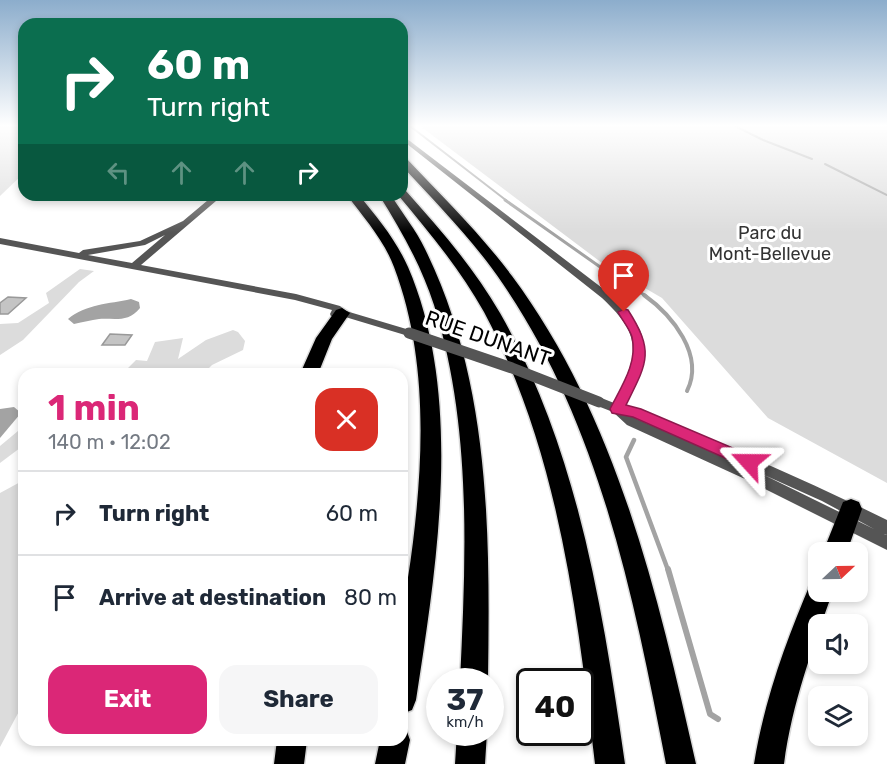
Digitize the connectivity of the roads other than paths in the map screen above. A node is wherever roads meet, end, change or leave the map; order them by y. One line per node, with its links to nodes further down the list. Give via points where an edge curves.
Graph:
1 (434, 162): 13 (street, via 627,316 638,337 639,358)
2 (408, 166): 28 (highway, via 506,278 544,338 573,395 631,555)
3 (408, 200): 27 (highway, via 477,288 505,338 537,415 578,562)
4 (212, 201): 7 (street)
5 (358, 201): 19 (highway, via 388,241 404,274 419,328 426,379 428,496)
6 (389, 201): 20 (highway, via 411,234 431,277 445,316 460,383 474,512)
7 (187, 222): 9 (street, via 136,245); 10 (street)
8 (0, 241): 9 (street, RUE DUNANT)
9 (70, 254): 10 (street, RUE DUNANT)
10 (134, 266): 11 (street, RUE DUNANT, via 331,314)
11 (342, 313): 12 (highway, via 324,338); 13 (street, RUE DUNANT, bridge, via 490,360)
12 (312, 368)
13 (617, 409): 14 (street, RUE DUNANT, via 632,422)
14 (849, 516): 15 (street, RUE DUNANT); 16 (highway); 17 (street, RUE DUNANT)
15 (887, 528)
16 (839, 542)
17 (887, 543)
18 (816, 602): 29 (highway, via 783,694)
19 (408, 660)
20 (474, 668)
21 (291, 746): 24 (highway)
22 (394, 746): 25 (highway)
23 (471, 746): 26 (highway)
24 (289, 764)
25 (390, 764)
26 (470, 764)
27 (610, 764)
28 (681, 764)
29 (769, 764)

